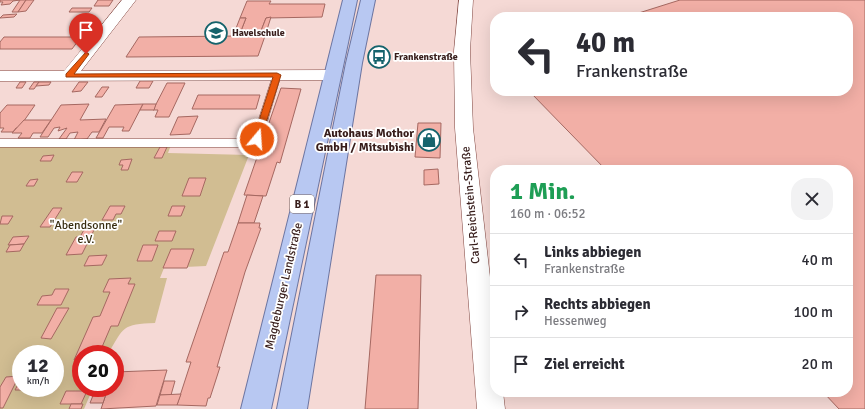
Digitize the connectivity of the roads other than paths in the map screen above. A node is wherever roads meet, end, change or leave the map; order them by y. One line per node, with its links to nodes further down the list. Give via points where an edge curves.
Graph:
1 (130, 0): 8 (street)
2 (350, 0): 6 (main road, Magdeburger Landstraße / B 1)
3 (368, 0): 11 (main road, B 1, via 355,56)
4 (466, 0): 12 (street, Carl-Reichstein-Straße, via 462,51 464,128)
5 (277, 75): 6 (street); 8 (street); 9 (lane, via 257,139 243,143)
6 (332, 75): 10 (main road, Magdeburger Landstraße / B 1)
7 (0, 76): 8 (street)
8 (68, 76)
9 (0, 144)
10 (256, 409)
11 (292, 409)
12 (491, 409)

